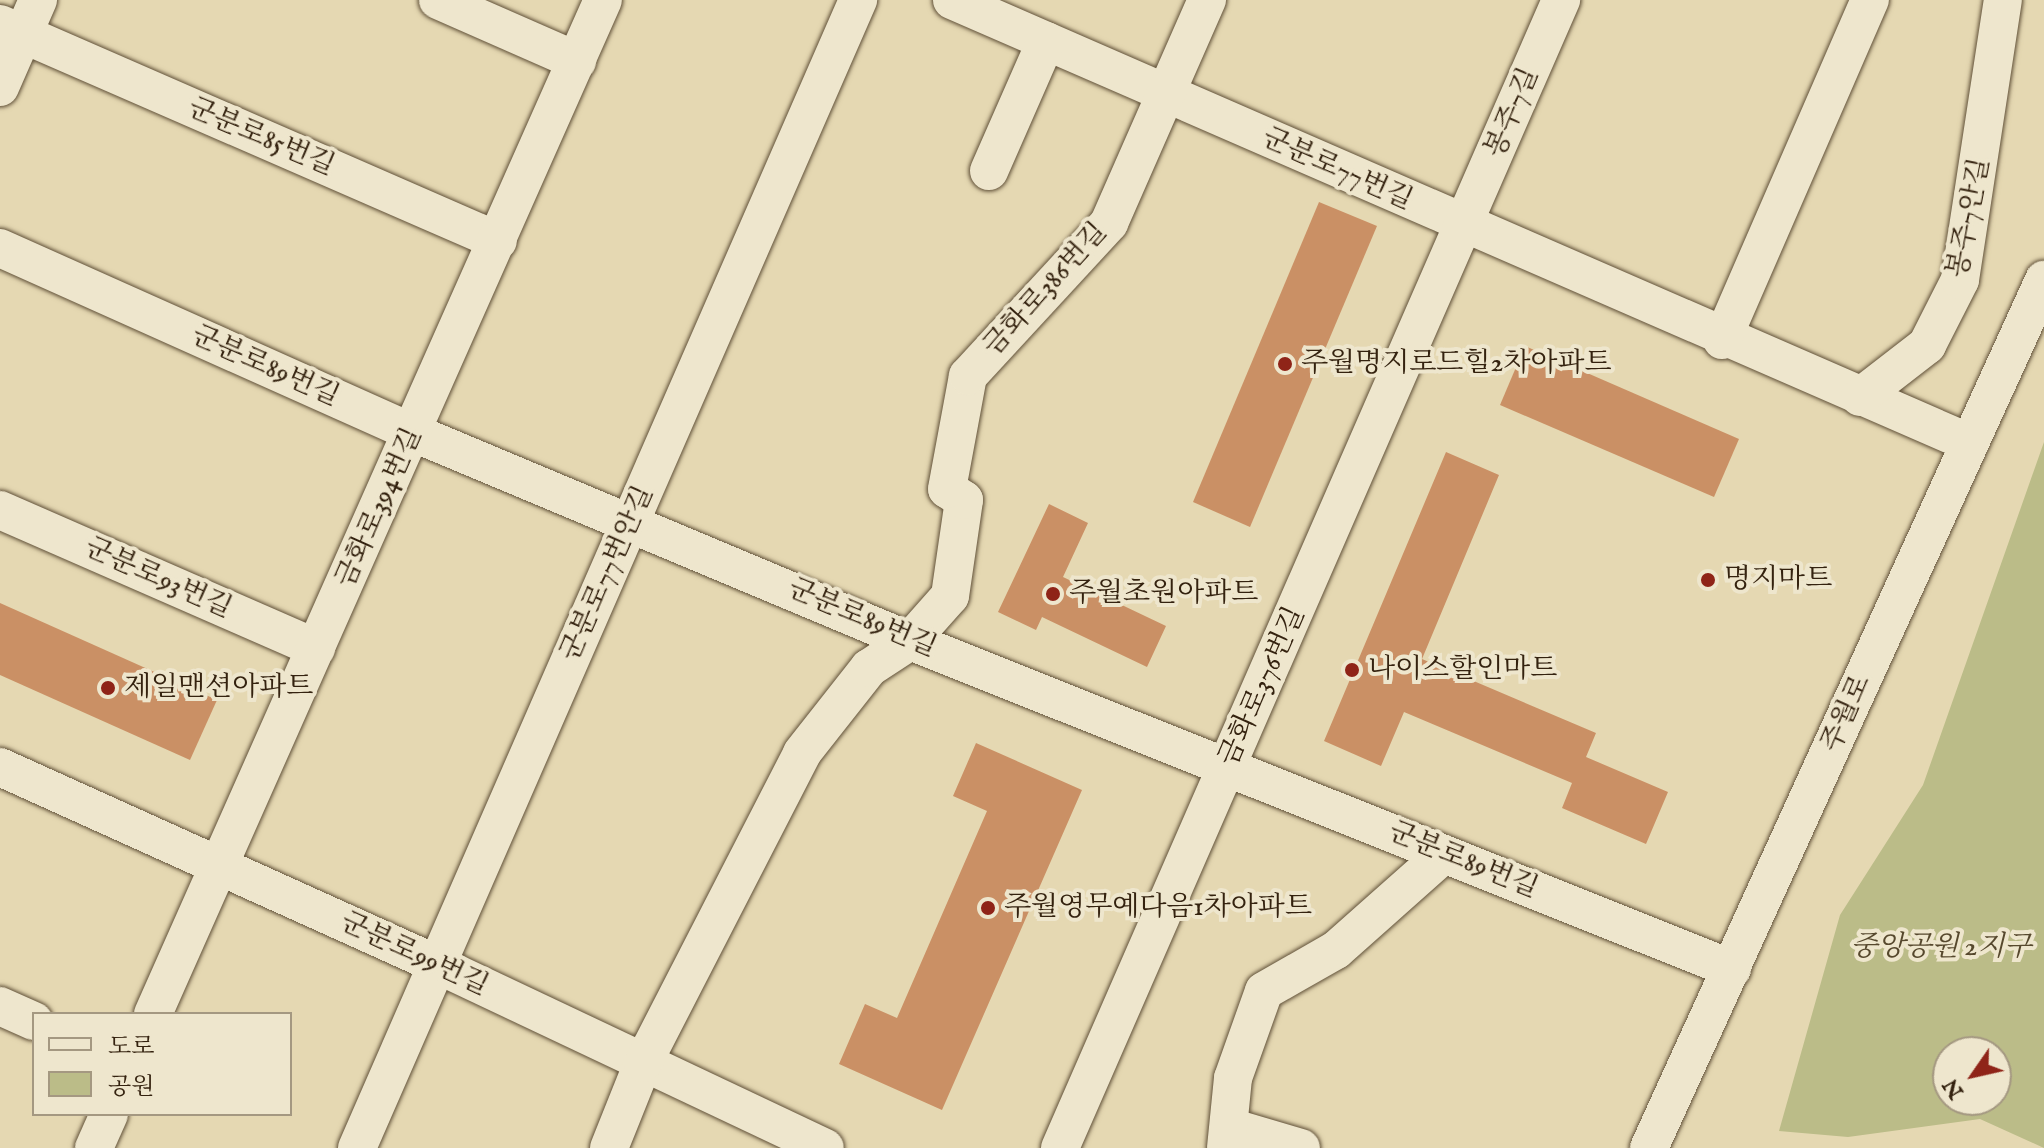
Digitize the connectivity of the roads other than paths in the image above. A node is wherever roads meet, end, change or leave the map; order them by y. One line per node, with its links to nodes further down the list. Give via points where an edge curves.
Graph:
1 (38, 0): 10 (street)
2 (438, 0): 12 (street)
3 (603, 0): 12 (street, 금화로394번길)
4 (858, 0): 25 (street, 군분로77번안길)
5 (952, 0): 11 (street, 군분로77번길)
6 (1207, 0): 14 (street, 금화로386번길)
7 (1561, 0): 16 (street, 봉주7길)
8 (1870, 0): 20 (street)
9 (2003, 0): 21 (street, 봉주7안길, via 1960,280 1927,345)
10 (12, 29): 13 (street); 17 (street, 군분로85번길)
11 (1046, 41): 14 (street, 군분로77번길); 15 (street)
12 (577, 61): 17 (street, 금화로394번길)
13 (0, 87)
14 (1165, 94): 16 (street, 군분로77번길); 26 (street, 금화로386번길, via 1109,223 968,376 947,489 964,500 950,596)
15 (989, 171)
16 (1465, 226): 20 (street, 군분로77번길); 29 (street, 금화로376번길)
17 (498, 241): 22 (street, 금화로394번길)
18 (0, 248): 22 (street, 군분로89번길)
19 (2044, 280): 23 (street, 주월로)
20 (1722, 340): 21 (street, 군분로77번길)
21 (1860, 397): 23 (street, 군분로77번길)
22 (414, 433): 25 (street, 군분로89번길); 27 (street, 금화로394번길)
23 (1970, 443): 33 (street, 주월로)
24 (0, 510): 27 (street, 군분로93번길)
25 (631, 520): 26 (street, 군분로89번길); 32 (street, 군분로77번안길)
26 (910, 641): 29 (street, 군분로89번길); 37 (street, via 869,668 802,753)
27 (316, 648): 31 (street, 금화로394번길)
28 (0, 767): 31 (street, 군분로99번길)
29 (1228, 768): 30 (street, 군분로89번길); 44 (street, 금화로376번길)
30 (1444, 854): 33 (street, 군분로89번길); 39 (street, via 1336,950 1264,991 1233,1078)
31 (220, 868): 32 (street, 군분로99번길); 35 (street, 금화로394번길)
32 (436, 964): 37 (street, 군분로99번길); 41 (street, 군분로77번안길)
33 (1732, 969): 46 (street, 주월로)
34 (0, 1006): 36 (street)
35 (154, 1012)
36 (32, 1020)
37 (643, 1063): 42 (street); 43 (street, 군분로99번길)
38 (108, 1116): 40 (street)
39 (1228, 1138): 45 (street)
40 (94, 1148)
41 (357, 1148)
42 (609, 1148)
43 (825, 1148)
44 (1060, 1148)
45 (1301, 1148)
46 (1649, 1148)

